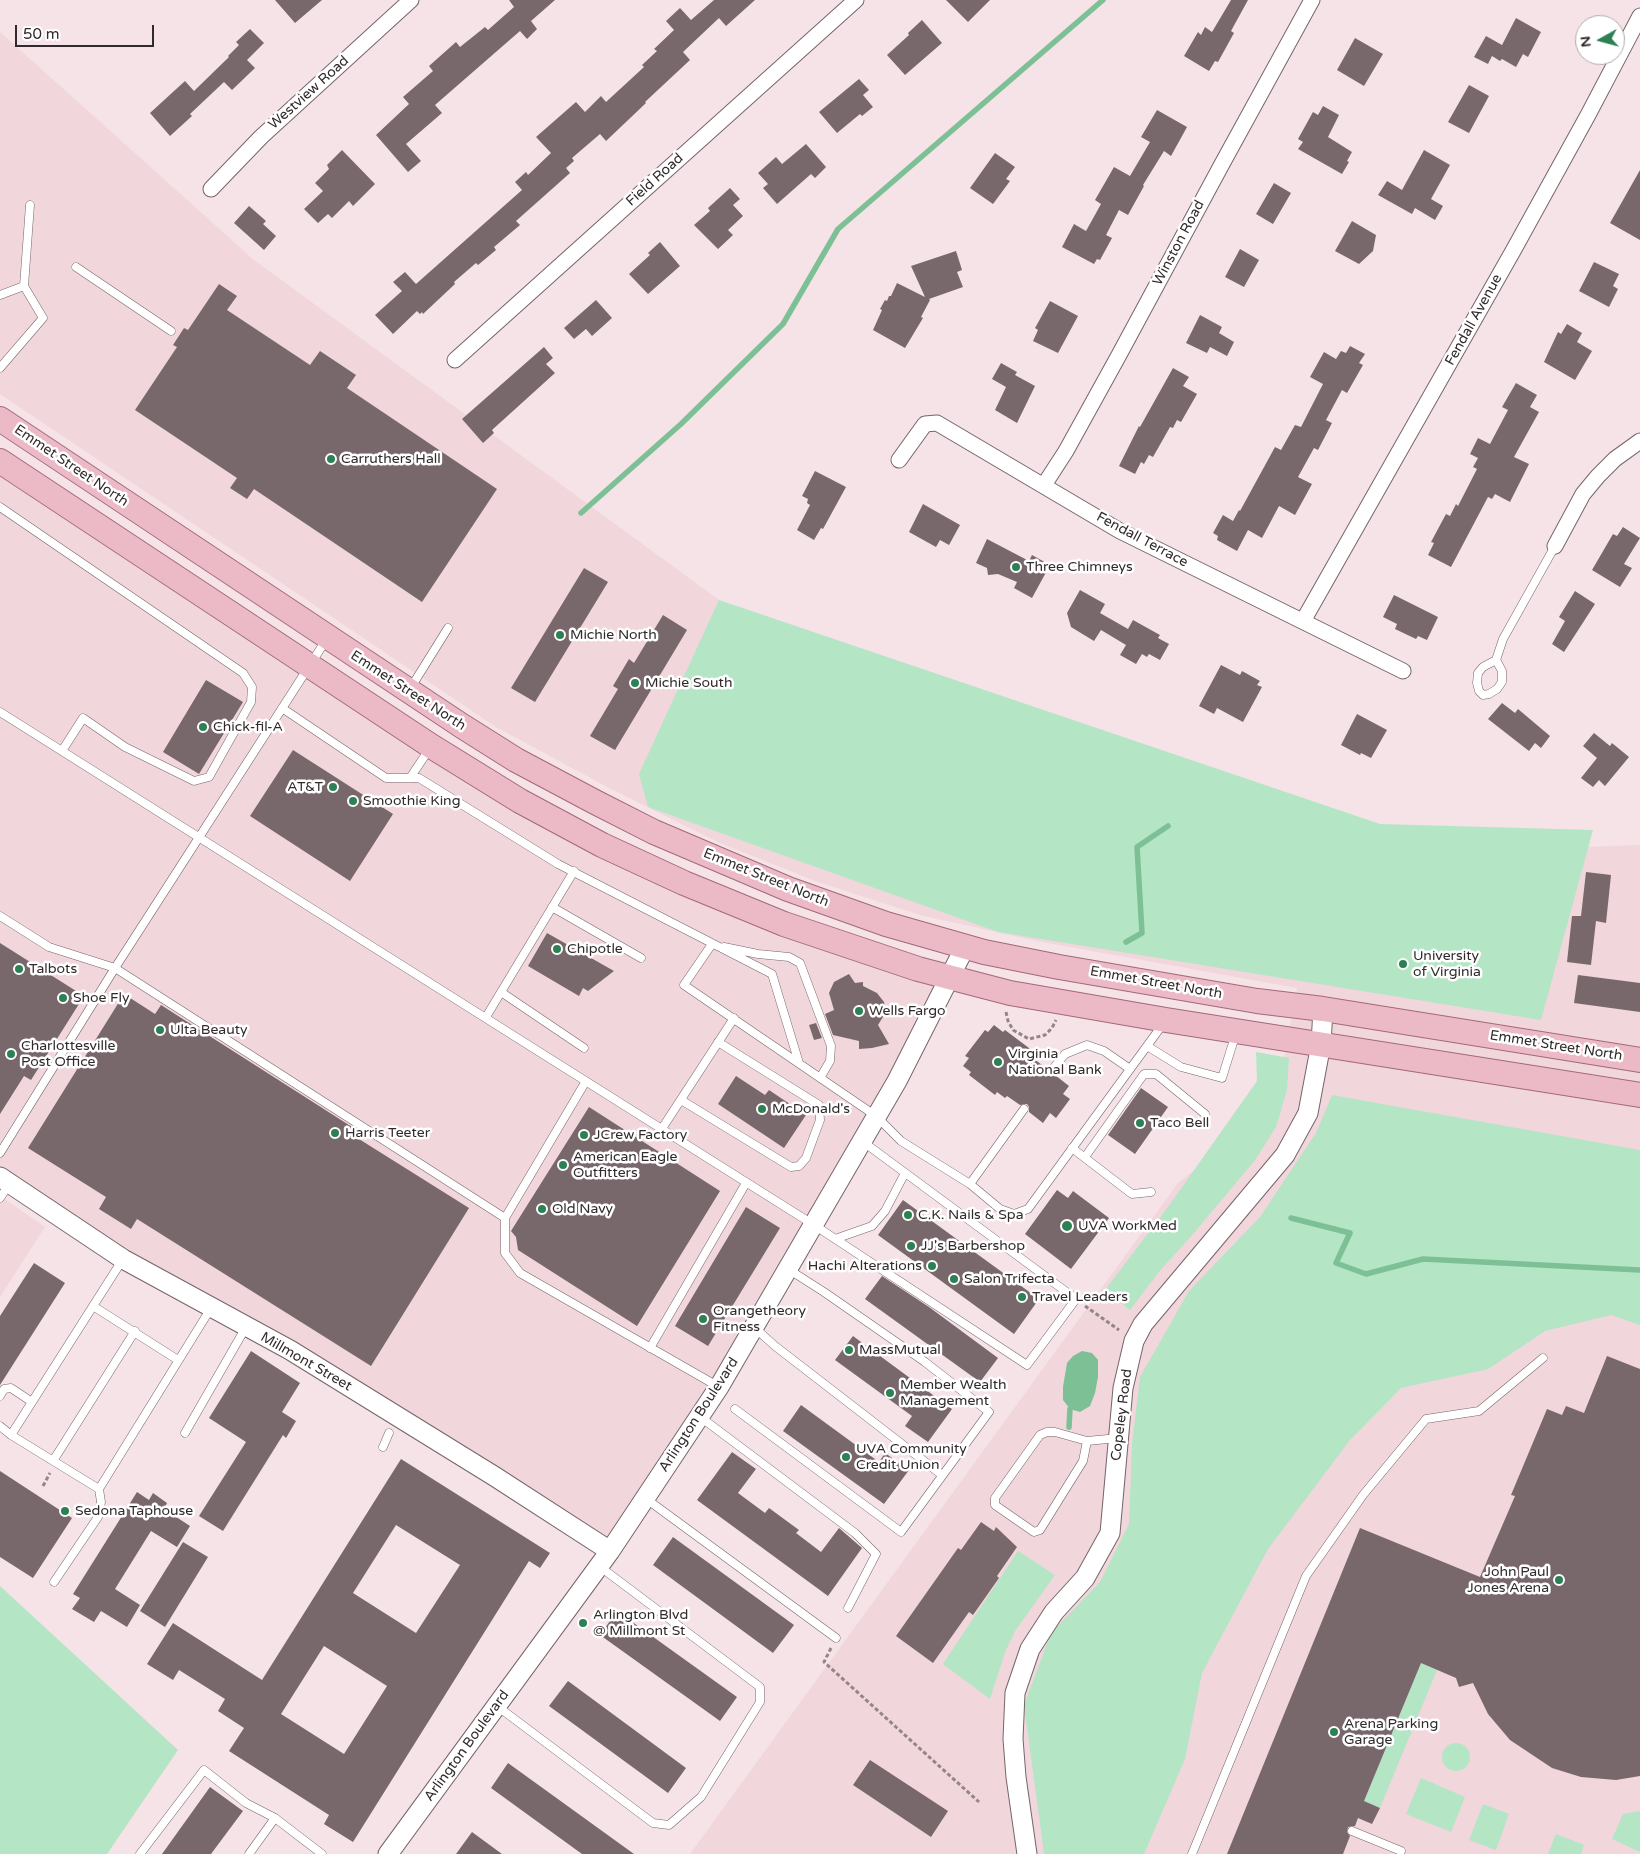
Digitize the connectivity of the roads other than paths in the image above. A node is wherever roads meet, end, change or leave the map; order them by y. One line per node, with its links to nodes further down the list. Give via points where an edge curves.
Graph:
1 (411, 0): 5 (street, Westview Road, via 254,144)
2 (856, 0): 11 (street, Field Road)
3 (1312, 0): 17 (street, Winston Road, via 1066,451)
4 (1640, 16): 20 (street, Fendall Avenue, via 1523,234)
5 (211, 189)
6 (30, 205): 8 (lane)
7 (76, 267): 10 (lane)
8 (24, 286): 9 (lane); 12 (lane, via 43,318)
9 (0, 295)
10 (171, 331)
11 (455, 360)
12 (0, 368)
13 (0, 419): 22 (main road, Emmet Street North)
14 (1640, 441): 19 (street, via 1615,459 1583,494)
15 (899, 460): 17 (street, Fendall Terrace, via 925,424 937,423)
16 (0, 461): 24 (main road)
17 (1044, 485): 20 (street, Fendall Terrace, via 1120,531)
18 (0, 507): 30 (lane, via 243,673 252,687 251,702 208,777 194,781 125,747 83,718)
19 (1556, 546): 23 (lane, via 1503,639)
20 (1304, 621): 25 (street, Fendall Terrace)
21 (448, 628): 26 (lane)
22 (328, 637): 24 (lane); 26 (main road, Emmet Street North)
23 (1496, 660): 23 (lane, via 1478,674 1477,683 1483,695 1497,690 1502,682 1502,671)
24 (309, 666): 27 (lane); 29 (main road)
25 (1403, 671)
26 (409, 691): 37 (main road, Emmet Street North, via 516,760 654,832 788,889 886,924)
27 (282, 708): 31 (lane, via 386,778); 32 (lane)
28 (0, 712): 30 (lane)
29 (431, 746): 31 (lane); 40 (main road, via 520,801 684,884 784,924)
30 (62, 751): 32 (lane)
31 (410, 778): 33 (lane, via 419,778)
32 (199, 837): 39 (lane); 43 (lane)
33 (574, 872): 34 (lane); 36 (lane)
34 (552, 908): 38 (lane); 41 (lane)
35 (0, 916): 39 (lane, via 49,947)
36 (712, 944): 44 (lane, via 684,985); 52 (lane, via 772,974); 55 (lane, via 789,957 800,963 832,1046 830,1061)
37 (965, 947): 40 (street, Arlington Boulevard); 42 (main road, Emmet Street North, via 1059,967)
38 (641, 958)
39 (115, 968): 65 (lane); 72 (lane)
40 (949, 979): 45 (main road); 61 (street, Arlington Boulevard)
41 (501, 992): 43 (lane); 50 (lane)
42 (1323, 1009): 48 (street, Copeley Road); 51 (main road, Emmet Street North)
43 (486, 1017): 56 (lane)
44 (734, 1018): 47 (lane); 52 (lane)
45 (1166, 1020): 46 (main road); 49 (lane)
46 (1237, 1031): 48 (main road); 49 (lane, via 1222,1082 1181,1066)
47 (718, 1042): 58 (lane); 58 (lane, via 819,1105 820,1120 806,1158 799,1166 790,1167)
48 (1321, 1044): 57 (main road); 94 (street, Copeley Road, via 1308,1113 1285,1155 1143,1324 1134,1340 1123,1388)
49 (1147, 1046): 53 (lane)
50 (584, 1048)
51 (1640, 1060)
52 (799, 1064): 55 (lane)
53 (1130, 1069): 54 (lane, via 1104,1050 1087,1045 1065,1054); 64 (lane)
54 (1051, 1071)
55 (820, 1078): 61 (lane)
56 (586, 1081): 62 (lane); 72 (lane)
57 (1640, 1095)
58 (681, 1100): 62 (lane)
59 (1024, 1109): 69 (lane)
60 (1205, 1114): 66 (lane, via 1156,1074 1144,1074)
61 (876, 1116): 63 (street, Arlington Boulevard); 69 (lane, via 901,1141)
62 (661, 1130): 68 (lane)
63 (862, 1141): 67 (lane); 73 (street, Arlington Boulevard)
64 (1072, 1148): 66 (lane); 69 (lane, via 1028,1209 1014,1214 1000,1209)
65 (0, 1152)
66 (1085, 1158): 71 (lane, via 1132,1194)
67 (905, 1173): 74 (lane, via 885,1211 872,1226); 74 (lane, via 1076,1299 1027,1365)
68 (746, 1183): 73 (lane); 82 (lane)
69 (970, 1184)
70 (3, 1186): 75 (street, Millmont Street)
71 (1151, 1192)
72 (505, 1218): 82 (lane, via 505,1252 520,1273)
73 (814, 1225): 74 (lane); 76 (street, Arlington Boulevard)
74 (835, 1239)
75 (123, 1259): 77 (lane); 78 (street, Millmont Street)
76 (788, 1270): 80 (street, Arlington Boulevard); 98 (lane, via 925,1362 989,1412)
77 (93, 1306): 81 (lane); 87 (lane)
78 (211, 1308): 79 (street, Millmont Street); 84 (lane)
79 (246, 1327): 91 (lane); 101 (street, Millmont Street, via 306,1360)
80 (754, 1328): 85 (street, Arlington Boulevard); 98 (lane)
81 (135, 1331): 84 (lane); 97 (lane)
82 (650, 1348): 85 (lane)
83 (1543, 1358): 115 (lane, via 1480,1411 1426,1419 1363,1495 1306,1576)
84 (178, 1360): 99 (lane)
85 (719, 1387): 89 (street, Arlington Boulevard)
86 (0, 1396): 87 (lane, via 4,1389 12,1388)
87 (32, 1402): 93 (lane)
88 (735, 1409): 98 (lane, via 901,1532)
89 (699, 1416): 100 (street, Arlington Boulevard); 104 (lane, via 855,1533 876,1554)
90 (0, 1426): 93 (lane)
91 (185, 1433)
92 (389, 1433): 96 (lane)
93 (11, 1435): 97 (lane)
94 (1118, 1438): 95 (lane); 114 (street, Copeley Road, via 1110,1533 1085,1578 1054,1612 1030,1649 1015,1693 1015,1768)
95 (1087, 1441): 95 (lane, via 1055,1432 1040,1435 995,1498 995,1505 1034,1532 1040,1530 1083,1461)
96 (383, 1447)
97 (53, 1461): 99 (lane)
98 (942, 1475)
99 (99, 1489): 103 (lane, via 98,1517)
100 (646, 1498): 101 (street, Arlington Boulevard); 105 (lane)
101 (610, 1551): 102 (street, Arlington Boulevard)
102 (599, 1566): 106 (street, Arlington Boulevard); 106 (lane, via 760,1687 760,1702 700,1797 669,1825 653,1823)
103 (54, 1582)
104 (848, 1608)
105 (836, 1638)
106 (497, 1706): 110 (street, Arlington Boulevard)
107 (275, 1818): 111 (lane, via 246,1803 204,1770); 112 (lane); 113 (lane)
108 (1352, 1831): 109 (lane)
109 (1401, 1851)
110 (395, 1852)
111 (140, 1854)
112 (249, 1854)
113 (322, 1854)
114 (1027, 1854)
115 (1192, 1854)

